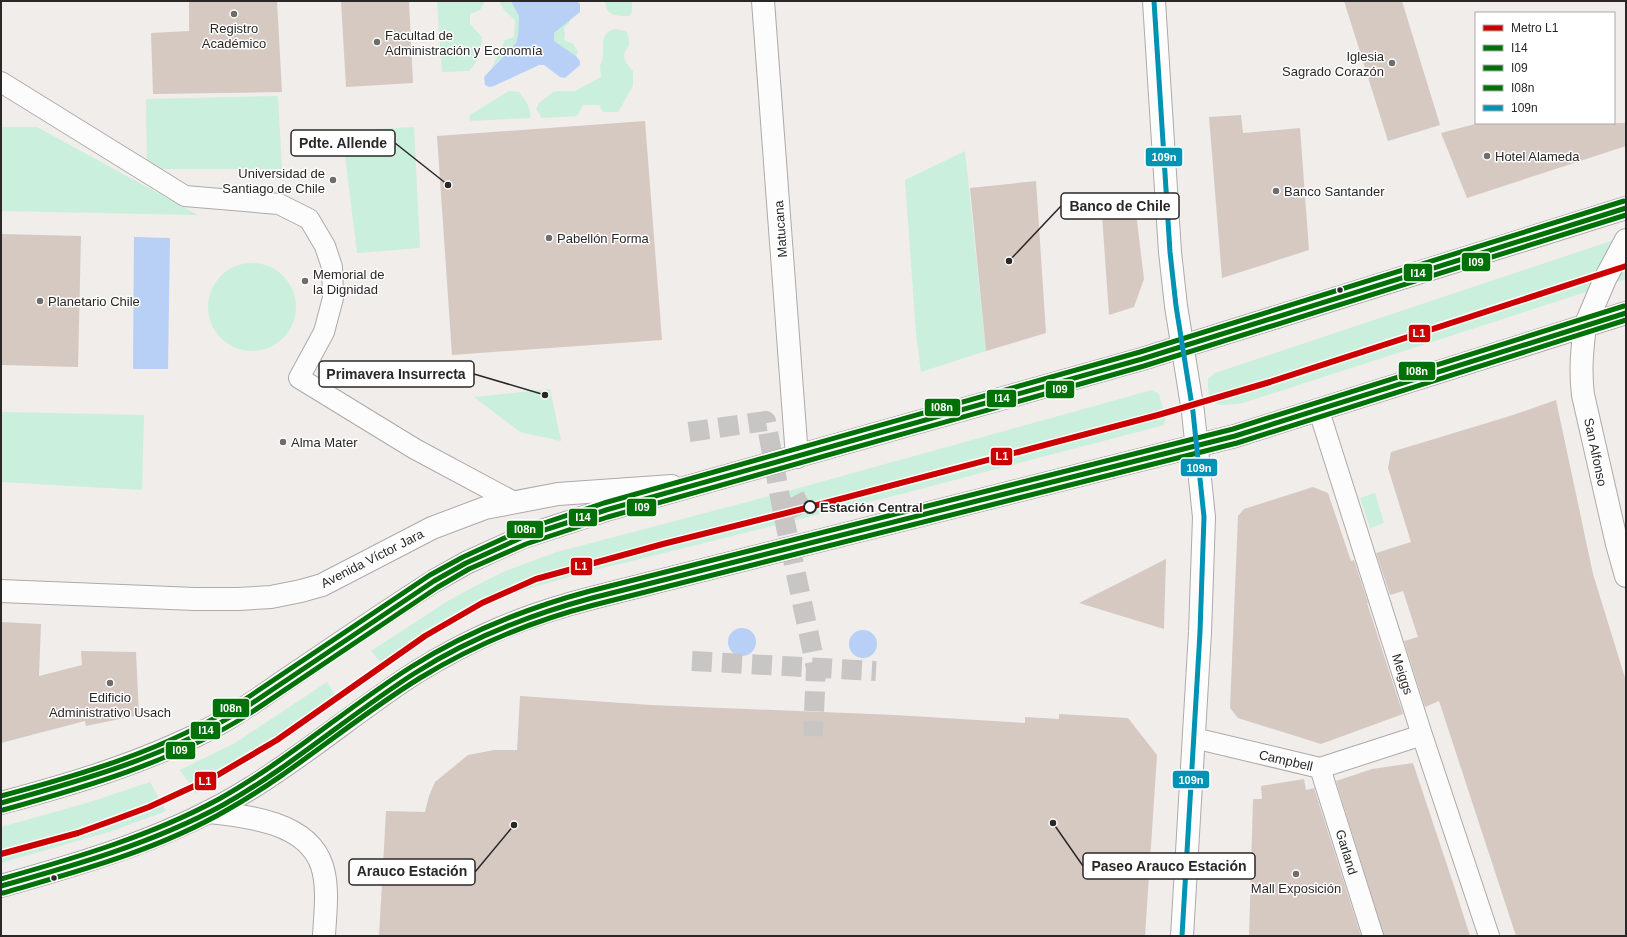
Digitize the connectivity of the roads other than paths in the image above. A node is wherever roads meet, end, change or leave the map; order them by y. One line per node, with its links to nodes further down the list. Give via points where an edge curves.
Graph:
1 (763, 1): 11 (main road, Matucana)
2 (1154, 1): 8 (main road, via 1170,252)
3 (1, 82): 13 (street, via 185,196 279,204 309,219 325,246 332,267 333,298 324,332 299,378 415,449)
4 (1626, 208): 8 (main road)
5 (1626, 240): 7 (main road, San Alfonso, via 1605,279)
6 (1626, 313): 7 (main road)
7 (1585, 326): 9 (main road); 14 (main road, San Alfonso, via 1581,362 1583,395 1616,544)
8 (1182, 346): 10 (main road); 11 (main road)
9 (1319, 411): 10 (main road); 16 (street, Meiggs)
10 (1197, 447): 17 (main road, via 1204,517 1204,552); 20 (main road, via 592,598 514,622 465,644 413,675 278,771)
11 (796, 457): 12 (main road)
12 (691, 485): 13 (main road, Avenida Víctor Jara, via 558,494); 19 (main road, via 566,523 497,548 434,581 210,728 120,768)
13 (514, 502): 15 (main road, Avenida Víctor Jara, via 485,508 432,528 322,585 301,592 238,600)
14 (1626, 576)
15 (1, 591)
16 (1422, 735): 18 (street, Campbell); 25 (street, Meiggs)
17 (1194, 738): 18 (street, Campbell); 23 (main road)
18 (1320, 768): 24 (street, Garland)
19 (1, 802)
20 (208, 812): 21 (main road, via 99,857); 22 (main road, via 269,822 302,838 310,846 318,855 325,878)
21 (1, 886)
22 (324, 936)
23 (1182, 936)
24 (1373, 936)
25 (1489, 936)

